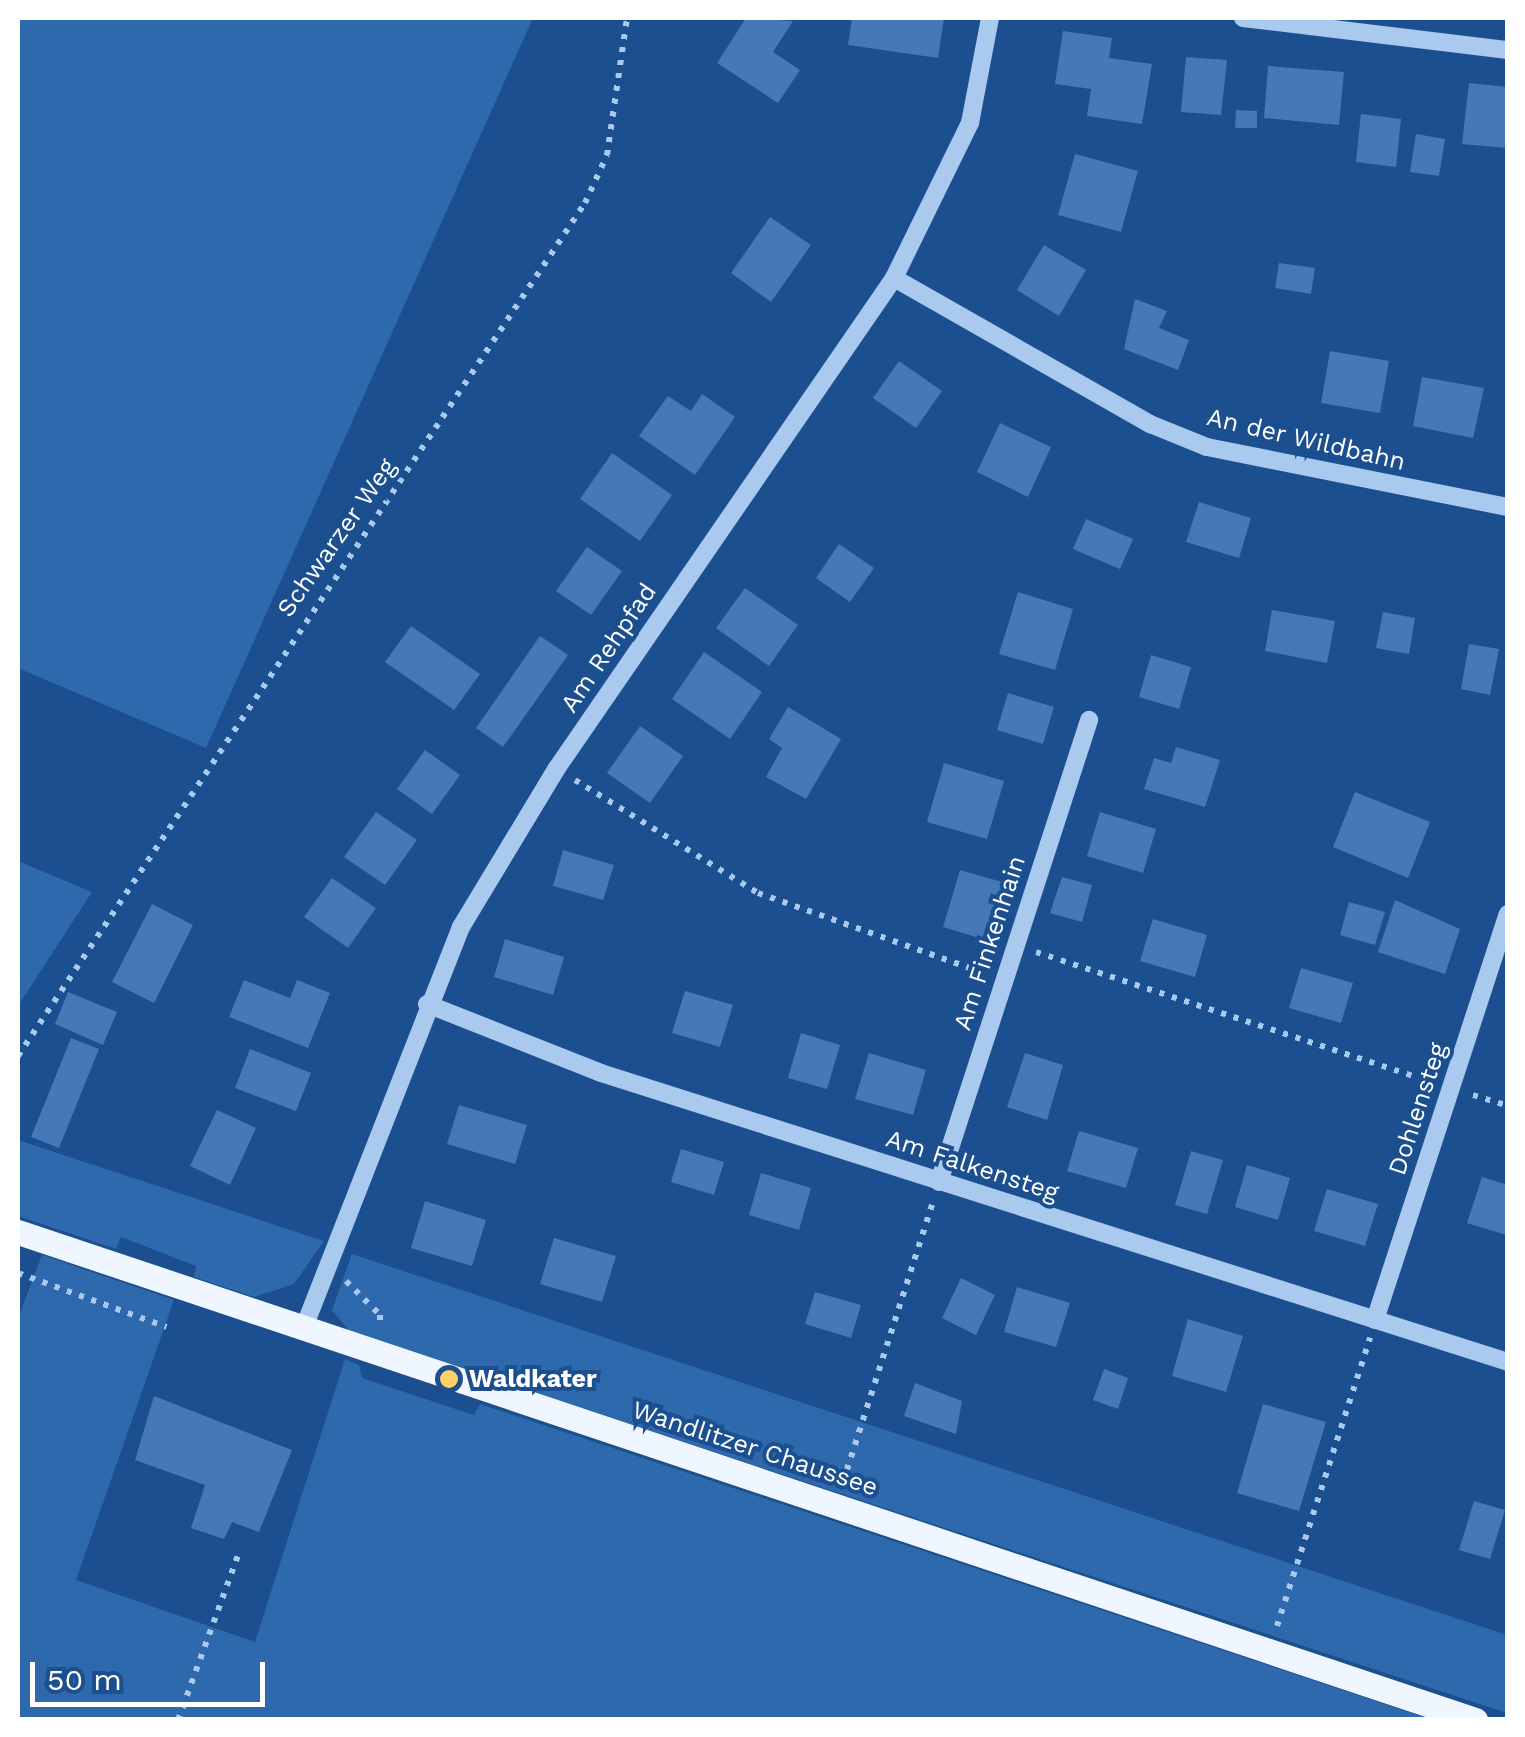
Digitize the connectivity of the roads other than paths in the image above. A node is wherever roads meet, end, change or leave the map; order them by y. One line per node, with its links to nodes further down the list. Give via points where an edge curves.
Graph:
1 (990, 18): 4 (street, Am Rehpfad, via 970,123)
2 (1242, 18): 3 (street)
3 (1508, 50)
4 (894, 278): 5 (street, An der Wildbahn, via 1150,424 1207,447); 8 (street, Am Rehpfad, via 557,768 460,927)
5 (1508, 507)
6 (1089, 720): 9 (street, Am Finkenhain)
7 (1508, 914): 11 (street, Dohlensteg)
8 (427, 1004): 9 (street, Am Falkensteg, via 600,1074); 12 (street, Am Rehpfad)
9 (939, 1182): 11 (street, Am Falkensteg)
10 (18, 1232): 12 (main road, Wandlitzer Chaussee)
11 (1375, 1320): 13 (street, Am Falkensteg)
12 (303, 1330): 14 (main road, Wandlitzer Chaussee)
13 (1508, 1362)
14 (1476, 1720)

